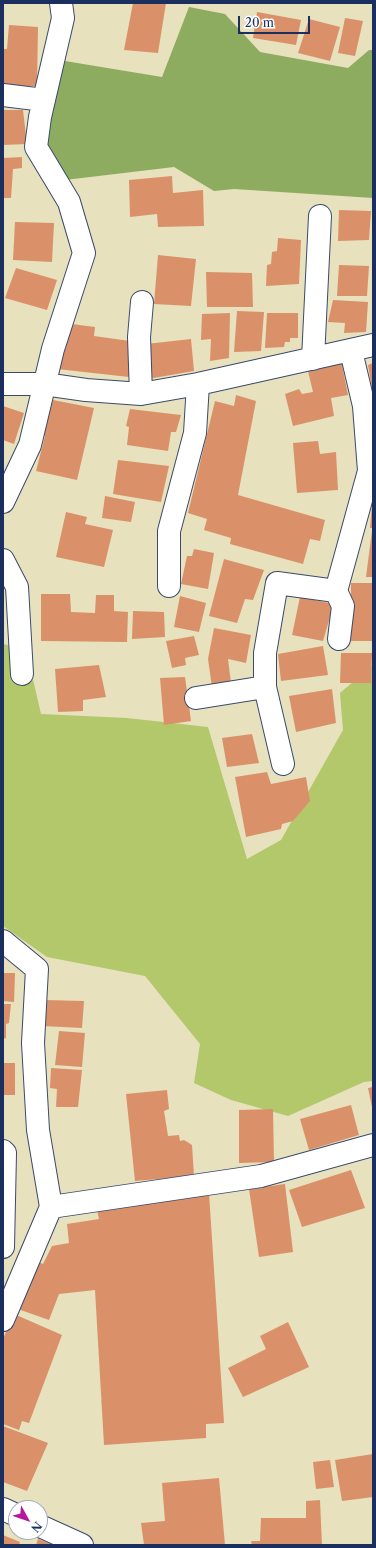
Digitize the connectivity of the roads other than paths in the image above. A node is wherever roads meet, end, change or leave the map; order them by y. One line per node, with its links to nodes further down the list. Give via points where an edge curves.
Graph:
1 (61, 3): 3 (street, via 63,18)
2 (3, 95): 3 (street)
3 (44, 100): 10 (street, via 36,147 69,202 84,253)
4 (320, 216): 8 (street)
5 (142, 302): 12 (street, via 139,337)
6 (373, 346): 7 (street)
7 (351, 351): 8 (street); 13 (street, via 364,406)
8 (313, 359): 11 (street)
9 (3, 384): 10 (street)
10 (44, 384): 12 (street); 14 (street, via 30,446)
11 (198, 384): 12 (street); 16 (street, via 195,433 169,531)
12 (141, 394)
13 (371, 471): 17 (street)
14 (3, 502)
15 (3, 560): 19 (street, via 17,587)
16 (169, 586)
17 (336, 591): 18 (street, via 343,606); 20 (street, via 277,583 265,653)
18 (340, 639)
19 (22, 674)
20 (266, 687): 21 (street); 22 (street)
21 (196, 698)
22 (283, 764)
23 (3, 941): 27 (street, via 37,968 33,1043 38,1130)
24 (373, 1145): 27 (street, via 261,1176)
25 (3, 1151): 26 (street)
26 (3, 1204): 28 (street)
27 (51, 1207): 29 (street)
28 (3, 1247)
29 (3, 1320)
30 (48, 1530): 31 (street)
31 (82, 1545)

